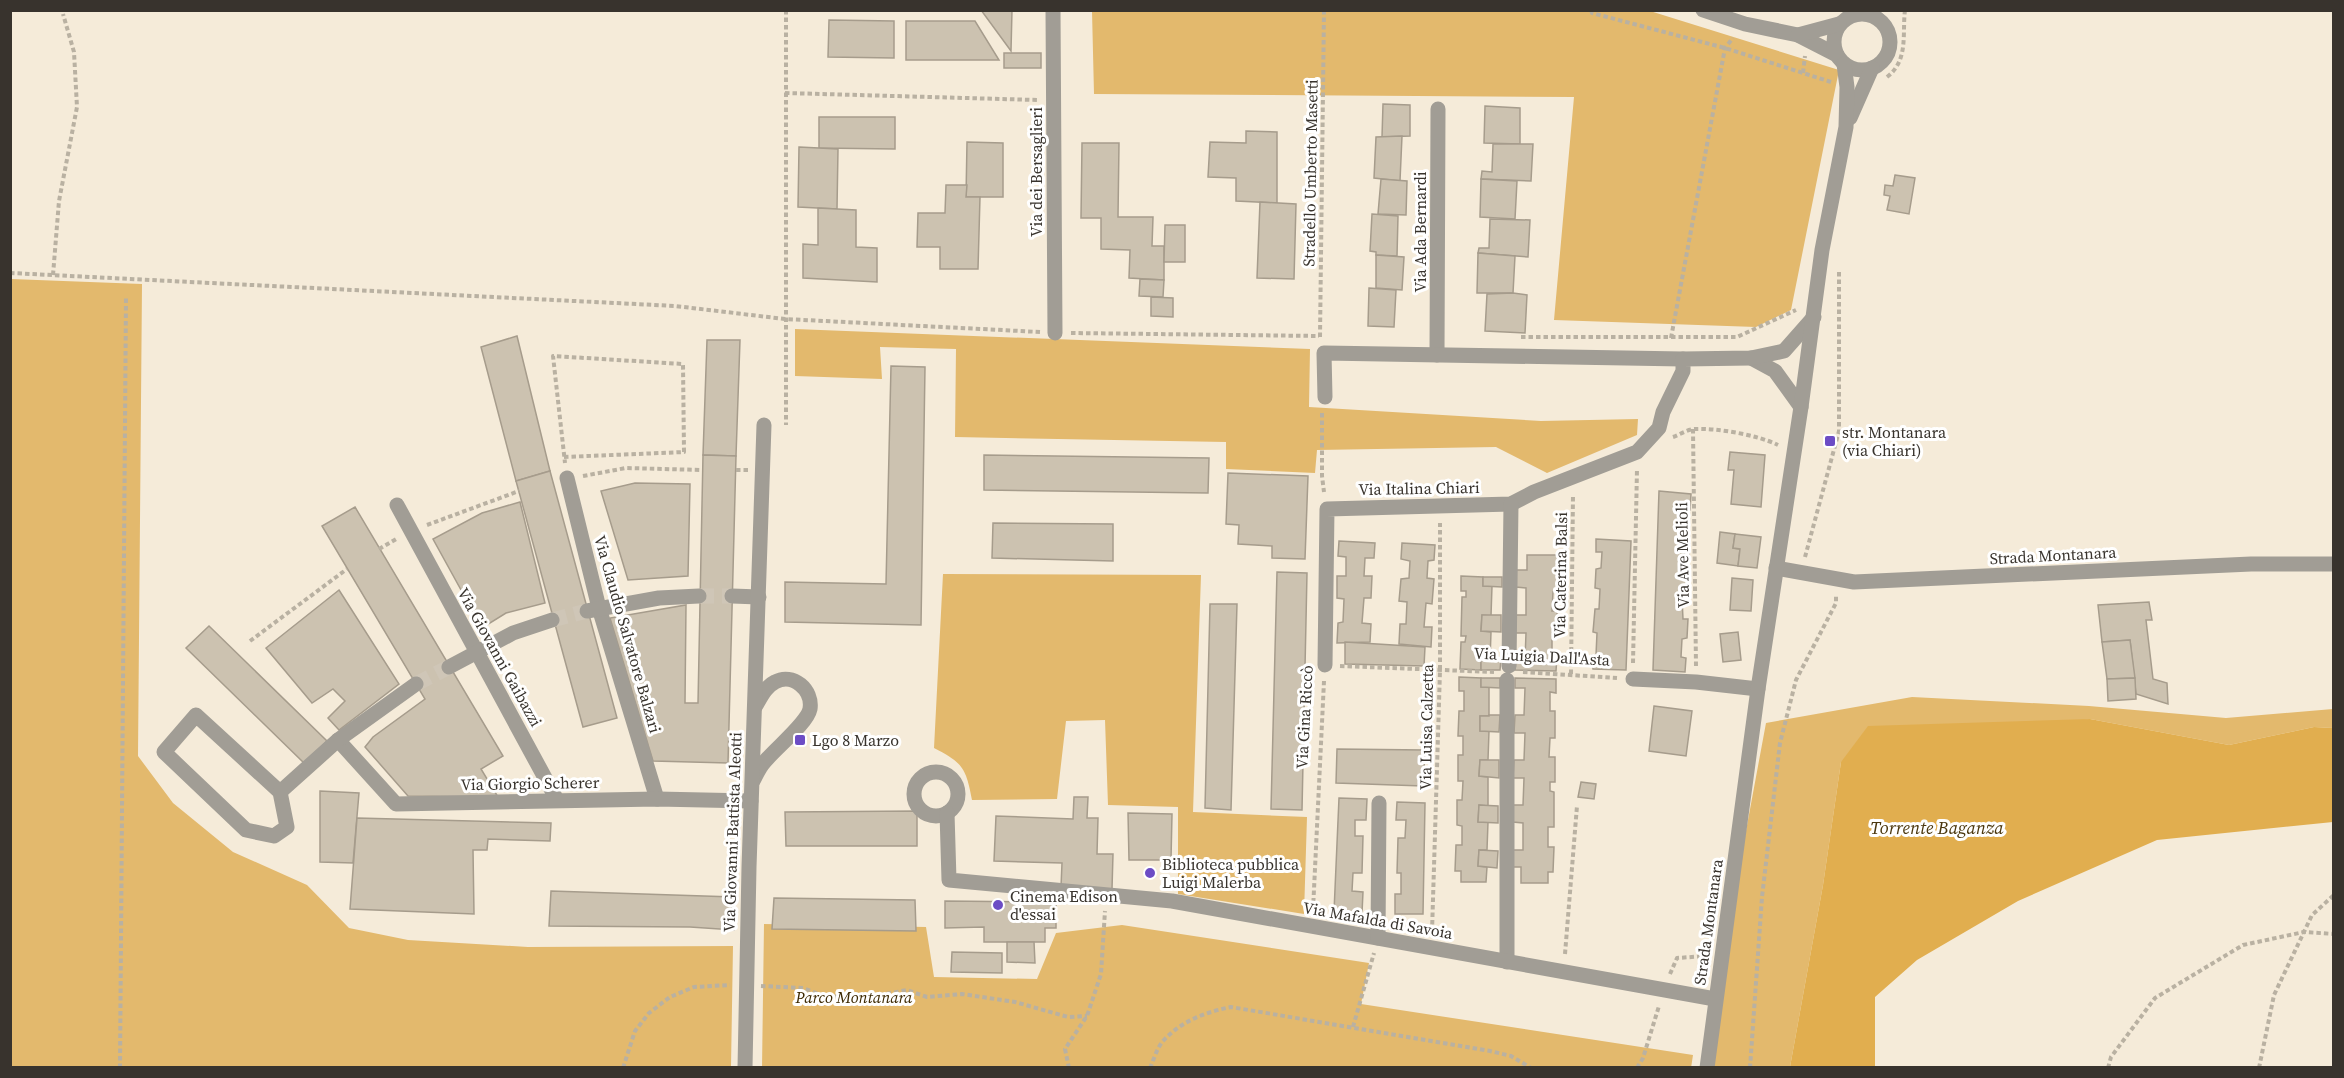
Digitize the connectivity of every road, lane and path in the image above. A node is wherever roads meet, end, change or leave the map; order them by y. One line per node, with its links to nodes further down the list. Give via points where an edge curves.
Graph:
1 (786, 10): 16 (path)
2 (1053, 10): 17 (street, Via dei Bersaglieri)
3 (1324, 10): 27 (path, Stradello Umberto Masetti, via 1320,336)
4 (1591, 10): 12 (path)
5 (1703, 10): 8 (street)
6 (1891, 10): 10 (street)
7 (63, 14): 21 (path, via 74,52 77,107 59,201)
8 (1745, 17): 11 (street); 12 (path)
9 (1848, 17): 10 (street, via 1875,16); 11 (street); 13 (street, via 1835,35)
10 (1888, 28): 14 (street, via 1890,47 1885,59)
11 (1798, 35): 13 (street)
12 (1725, 48): 15 (path); 29 (path)
13 (1841, 59): 14 (street, via 1858,69); 19 (street, Strada Montanara, via 1847,87)
14 (1872, 68): 19 (street, Strada Montanara)
15 (1838, 84)
16 (784, 93): 17 (path); 25 (path)
17 (1054, 100): 26 (street, Via dei Bersaglieri)
18 (1438, 108): 31 (street, Via Ada Bernardi)
19 (1846, 127): 23 (street, Strada Montanara)
20 (10, 273): 21 (path)
21 (53, 275): 25 (path, via 675,306)
22 (126, 296): 98 (path)
23 (1816, 301): 24 (street, Strada Montanara); 29 (path, via 1737,337)
24 (1814, 317): 30 (street); 34 (street, Strada Montanara)
25 (784, 319): 39 (path)
26 (1055, 333)
27 (1332, 336)
28 (1519, 337): 29 (path)
29 (1671, 338): 33 (path)
30 (1784, 351): 32 (street); 34 (street)
31 (1437, 355): 33 (street); 36 (street, via 1324,353)
32 (1751, 358): 33 (street); 35 (street)
33 (1683, 359): 42 (street, Via Italina Chiari, via 1683,371 1659,428)
34 (1807, 365): 35 (street); 37 (street, Strada Montanara)
35 (1775, 371): 37 (street)
36 (1323, 403): 52 (path, via 1322,476)
37 (1801, 407): 43 (street, Strada Montanara)
38 (764, 425): 61 (street, Via Giovanni Battista Aleotti)
39 (786, 425)
40 (1693, 429): 41 (path); 43 (path, via 1747,434); 72 (path, Via Ave Melioli)
41 (1665, 440)
42 (1637, 452): 46 (street, Via Italina Chiari); 71 (path)
43 (1794, 454): 56 (street, Strada Montanara)
44 (564, 457): 47 (path, via 684,452 683,364 553,356)
45 (702, 470): 47 (path, via 626,468)
46 (1573, 476): 49 (street, Via Italina Chiari); 70 (path, Via Caterina Balsi)
47 (567, 478): 62 (street, Via Claudio Salvatore Balzari)
48 (519, 491): 53 (path)
49 (1511, 504): 51 (street, Via Italina Chiari); 69 (street)
50 (397, 505): 53 (street, Via Giovanni Gaibazzi)
51 (1440, 506): 52 (street, Via Italina Chiari); 68 (path, Via Luisa Calzetta)
52 (1327, 508): 66 (street, Via Gina Riccò)
53 (410, 531): 54 (path); 65 (street, Via Giovanni Gaibazzi)
54 (379, 549)
55 (2334, 564): 58 (street, Strada Montanara, via 2251,564 1854,582)
56 (1776, 568): 58 (street, Strada Montanara); 74 (street, Strada Montanara)
57 (347, 569): 64 (path)
58 (1823, 576): 105 (path, via 1836,588 1836,603 1796,680 1780,743 1762,897)
59 (699, 596): 62 (street)
60 (732, 596): 61 (street)
61 (759, 597): 75 (street, Via Giovanni Battista Aleotti)
62 (593, 609): 79 (street, Via Claudio Salvatore Balzari)
63 (552, 620): 65 (street, via 513,633)
64 (250, 641)
65 (477, 652): 67 (street); 80 (street, Via Giovanni Gaibazzi)
66 (1324, 665): 68 (path, Via Luigia Dall'Asta); 87 (path, Via Gina Riccò)
67 (449, 667)
68 (1440, 670): 69 (path, Via Luigia Dall'Asta); 91 (path, Via Luisa Calzetta)
69 (1507, 672): 70 (path, Via Luigia Dall'Asta); 92 (street)
70 (1570, 674): 71 (path, Via Luigia Dall'Asta)
71 (1633, 679): 72 (street)
72 (1696, 681): 74 (street)
73 (416, 684): 76 (street)
74 (1758, 689): 95 (street, Strada Montanara)
75 (754, 709): 77 (street, Via Giovanni Battista Aleotti); 77 (street, via 766,689 777,681 791,680 808,693 810,712 762,765)
76 (338, 740): 78 (street); 80 (street, Via Giorgio Scherer, via 396,804)
77 (752, 783): 81 (street, Via Giovanni Battista Aleotti)
78 (280, 792): 78 (street, via 196,715 164,752 246,830 274,836 287,827)
79 (657, 799): 80 (street, Via Giorgio Scherer); 81 (street, Via Giorgio Scherer)
80 (557, 800)
81 (751, 801): 94 (street, Via Giovanni Battista Aleotti)
82 (1379, 803): 90 (street)
83 (1577, 806): 93 (path)
84 (947, 813): 85 (street, Via Mafalda di Savoia, via 949,879)
85 (1106, 895): 87 (street, Via Mafalda di Savoia, via 1172,900); 96 (path, via 1101,974)
86 (2334, 895): 88 (path, via 2313,915)
87 (1312, 926): 90 (street, Via Mafalda di Savoia)
88 (2304, 932): 89 (path); 106 (path, via 2243,945 2155,998 2111,1057); 107 (path, via 2274,995)
89 (2334, 934)
90 (1378, 938): 91 (street, Via Mafalda di Savoia); 97 (path)
91 (1432, 948): 92 (street, Via Mafalda di Savoia)
92 (1507, 962): 93 (street, Via Mafalda di Savoia)
93 (1563, 972): 95 (street, Via Mafalda di Savoia)
94 (747, 986): 96 (path, via 803,988 844,997 907,990 927,997 962,994 1015,1002 1068,1017); 99 (path, via 694,987 670,997 649,1013 635,1031); 100 (street, Via Giovanni Battista Aleotti)
95 (1715, 999): 104 (street, Strada Montanara)
96 (1087, 1016): 101 (path, via 1065,1049)
97 (1353, 1027): 102 (path, via 1231,1007 1179,1027 1162,1043); 103 (path, via 1490,1051 1511,1056)
98 (120, 1068)
99 (622, 1068)
100 (745, 1068)
101 (1070, 1068)
102 (1150, 1068)
103 (1531, 1068)
104 (1707, 1068)
105 (1750, 1068)
106 (2109, 1068)
107 (2259, 1068)

